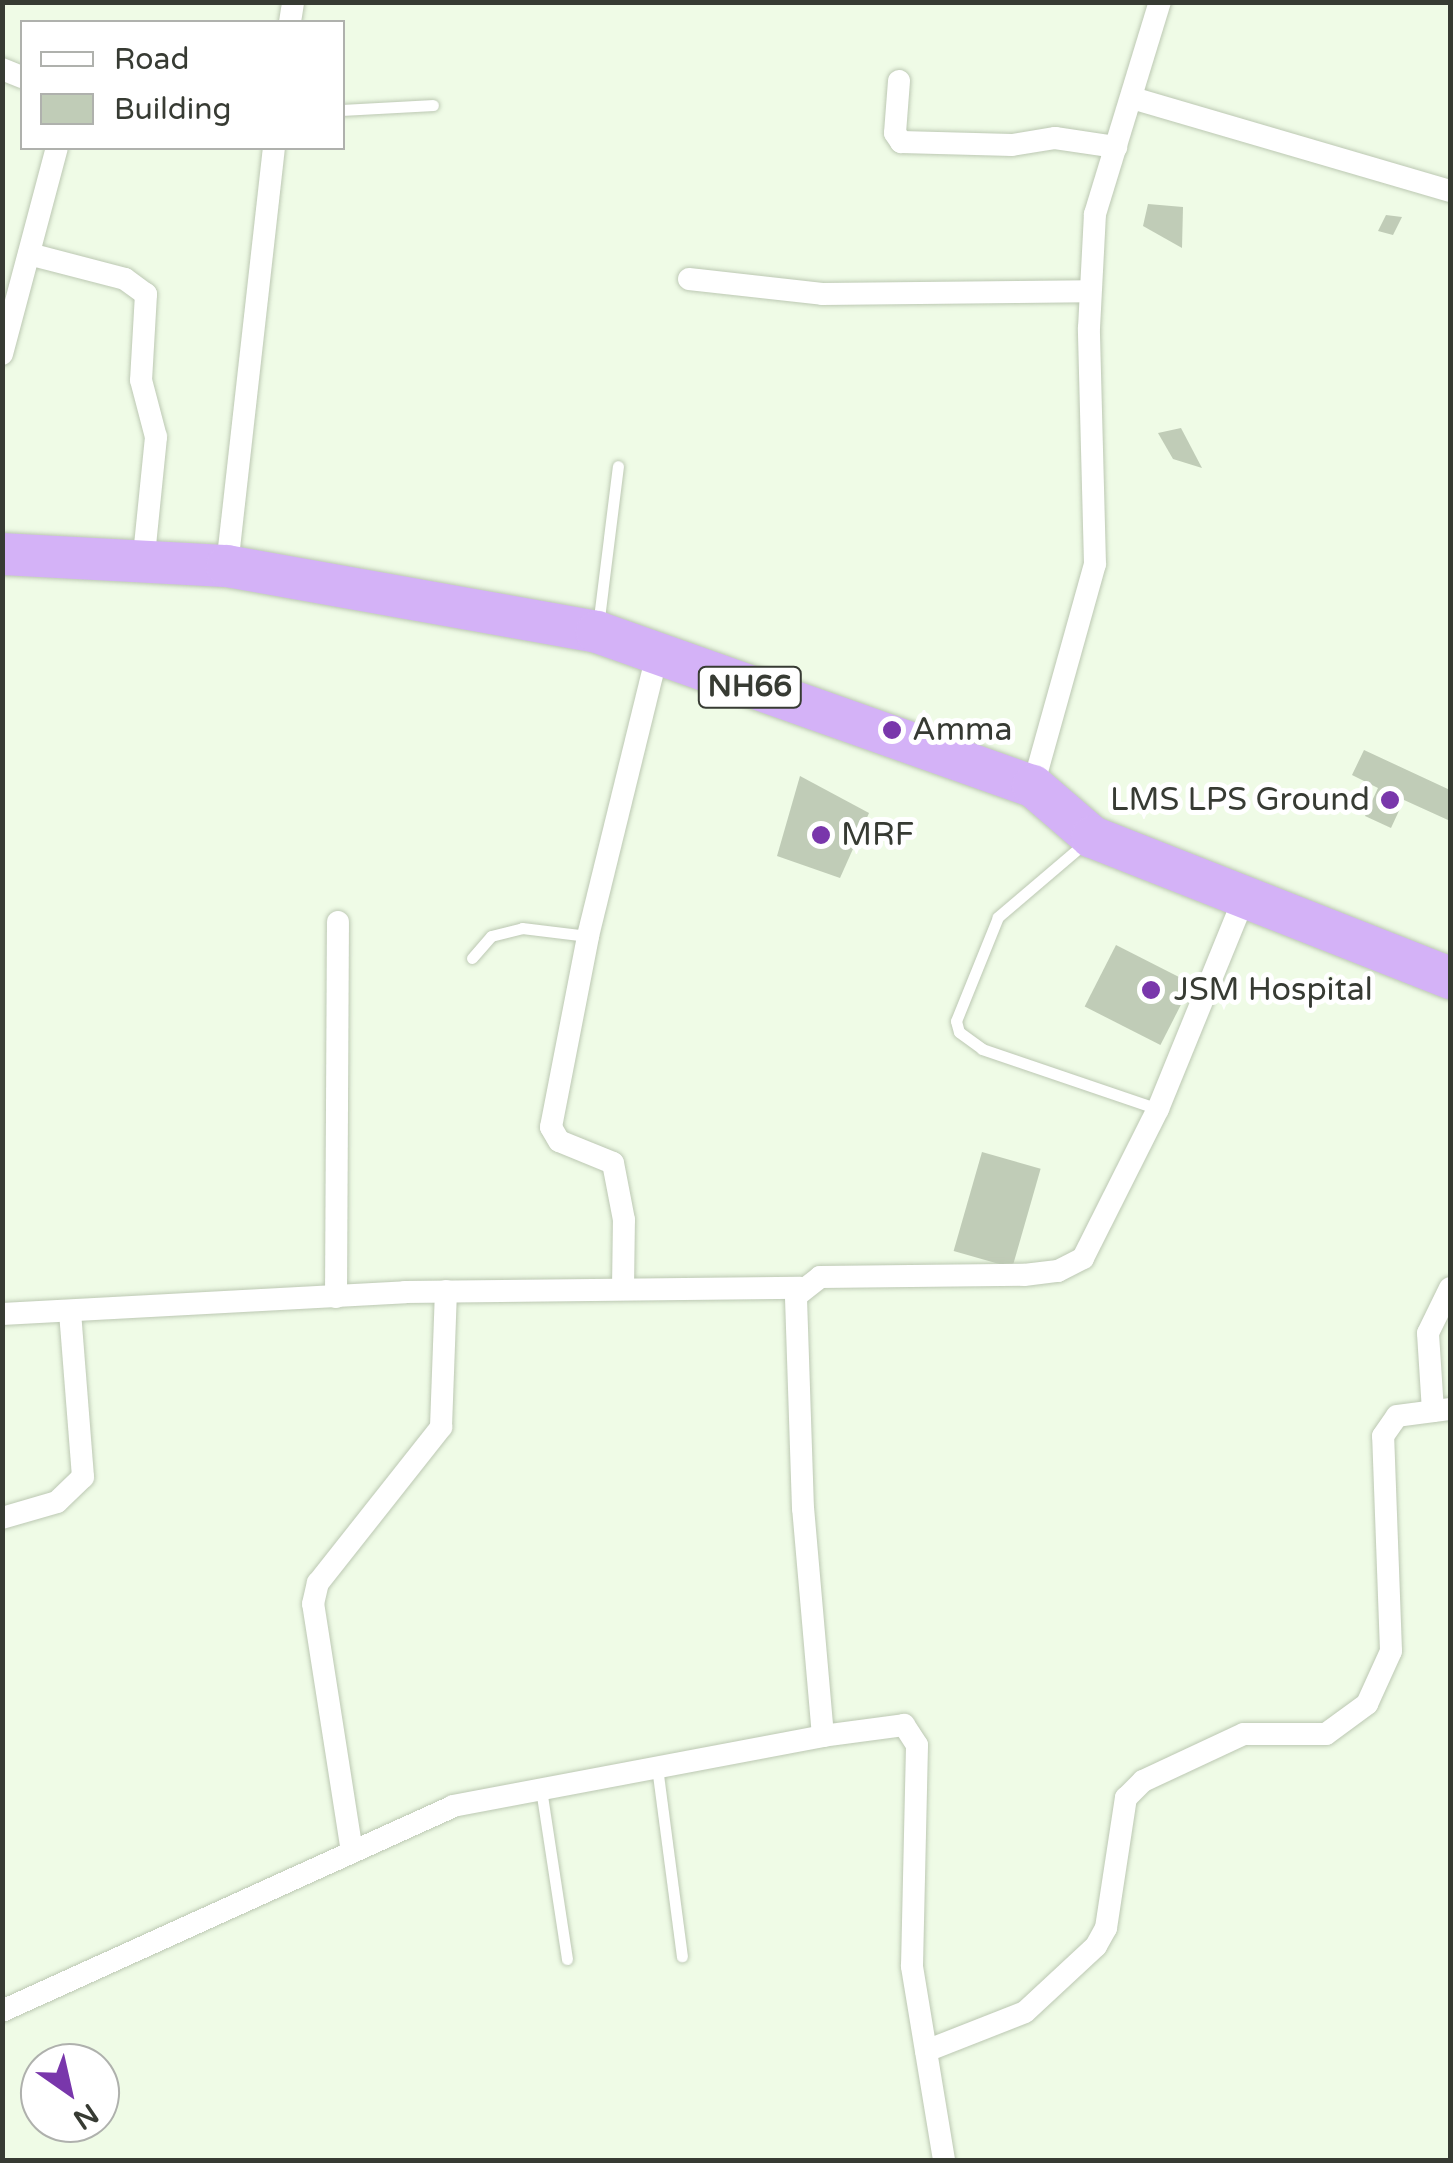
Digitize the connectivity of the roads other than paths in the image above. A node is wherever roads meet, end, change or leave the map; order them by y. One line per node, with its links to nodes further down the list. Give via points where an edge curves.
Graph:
1 (1160, 2): 3 (street)
2 (899, 81): 6 (street, via 895,132 901,142 1012,145 1055,138)
3 (1132, 98): 6 (street); 9 (street)
4 (434, 105): 5 (lane)
5 (345, 110)
6 (1116, 147): 12 (street, via 1095,214)
7 (56, 150): 10 (street)
8 (274, 150): 18 (street)
9 (1450, 192)
10 (29, 254): 13 (street); 17 (street, via 126,278 146,294 141,380 156,437)
11 (689, 279): 12 (street, via 822,294)
12 (1089, 292): 21 (street, via 1096,564)
13 (9, 302): 14 (street)
14 (2, 354)
15 (618, 466): 19 (lane)
16 (2, 554): 17 (highway, NH66 / NH66)
17 (143, 566): 18 (highway, NH66 / NH66)
18 (228, 566): 19 (highway, NH66 / NH66)
19 (597, 632): 20 (highway, NH66 / NH66)
20 (658, 652): 21 (highway, NH66 / NH66); 25 (street)
21 (1033, 786): 22 (highway, NH66 / NH66)
22 (1092, 837): 23 (highway, NH66 / NH66); 28 (lane, via 998,916 956,1021 958,1032 982,1048)
23 (1242, 901): 27 (highway, NH66 / NH66); 28 (street)
24 (338, 922): 33 (street)
25 (588, 936): 26 (lane, via 512,930 491,936); 29 (street, via 552,1127 559,1141 600,1153 613,1164 624,1220)
26 (472, 958)
27 (1450, 978)
28 (1158, 1109): 30 (street, via 1098,1235 1082,1258 1058,1271 848,1275 820,1277)
29 (623, 1288): 30 (street); 32 (street)
30 (800, 1288): 38 (street, via 795,1315 803,1510)
31 (1450, 1288): 36 (street, via 1428,1334)
32 (446, 1291): 33 (street); 41 (street, via 441,1427 318,1583 313,1604)
33 (336, 1297): 34 (street)
34 (70, 1312): 35 (street); 37 (street, via 84,1477 57,1502)
35 (2, 1314)
36 (1442, 1410): 45 (street, via 1397,1416 1382,1436 1392,1651 1367,1704 1326,1734 1244,1734 1144,1781 1126,1798 1106,1928 1096,1946 1026,2012)
37 (2, 1518)
38 (823, 1736): 39 (street); 45 (street, via 904,1725 918,1745 912,1966)
39 (657, 1767): 40 (street); 42 (lane)
40 (541, 1790): 41 (street, via 453,1806); 43 (lane)
41 (352, 1852): 44 (street)
42 (682, 1956)
43 (568, 1960)
44 (2, 2011)
45 (926, 2051): 46 (street)
46 (944, 2160)

